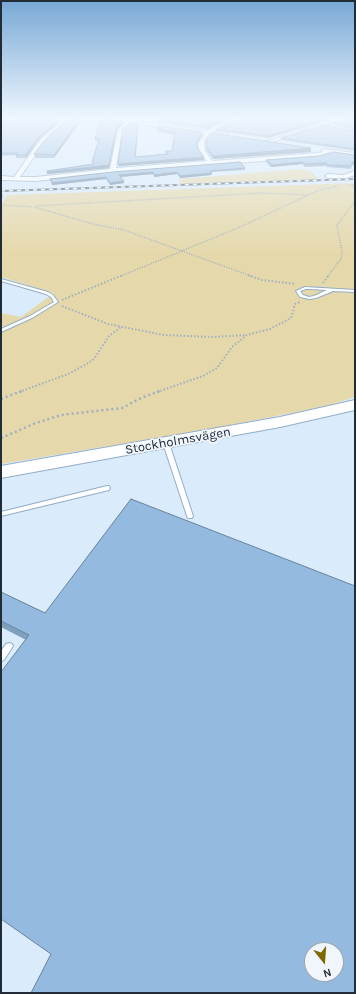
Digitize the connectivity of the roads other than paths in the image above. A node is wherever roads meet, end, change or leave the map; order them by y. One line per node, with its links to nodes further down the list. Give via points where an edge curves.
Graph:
1 (26, 163): 8 (street)
2 (114, 163): 4 (street)
3 (206, 163): 4 (street)
4 (113, 170): 8 (street, via 36,179)
5 (355, 173): 6 (street, via 343,177)
6 (328, 176)
7 (1, 178): 8 (street)
8 (16, 178)
9 (1, 280): 12 (lane, via 47,293 56,302)
10 (331, 290): 10 (lane, via 305,288 298,291 301,296 309,298); 11 (lane)
11 (355, 291)
12 (1, 331)
13 (355, 405): 14 (main road, Stockholmsvägen)
14 (166, 443): 15 (main road, Stockholmsvägen); 18 (lane)
15 (1, 472)
16 (107, 488): 17 (lane)
17 (1, 514)
18 (190, 516)
19 (9, 646): 20 (lane)
20 (1, 656)

